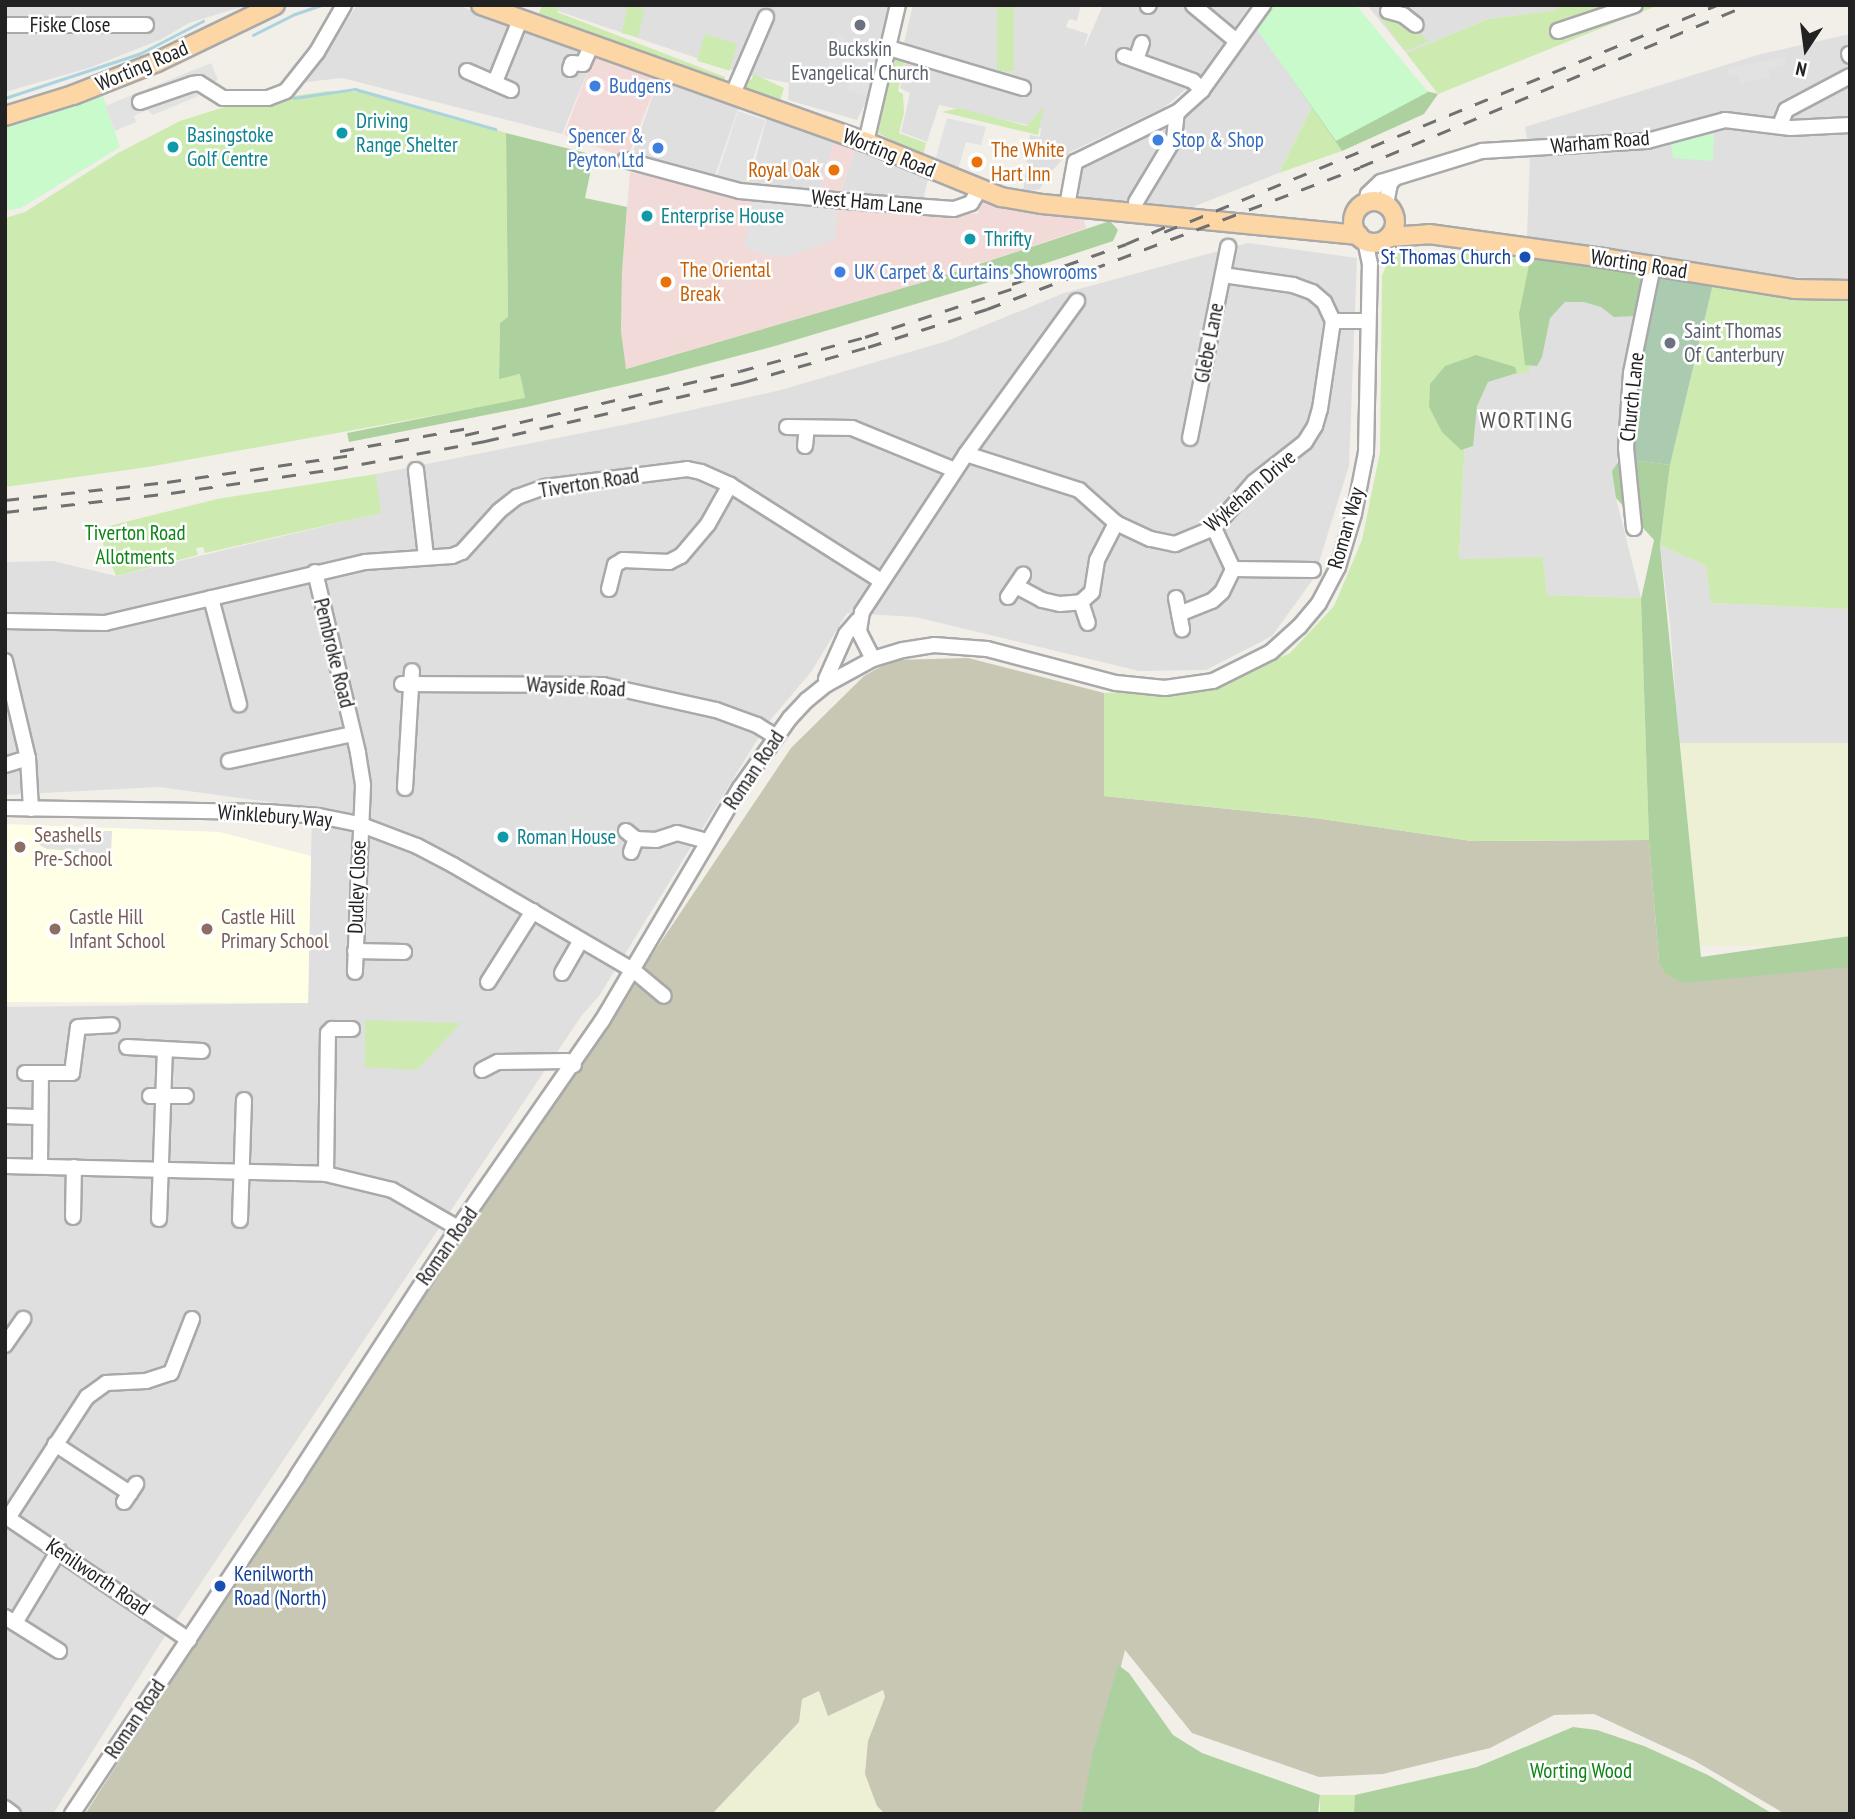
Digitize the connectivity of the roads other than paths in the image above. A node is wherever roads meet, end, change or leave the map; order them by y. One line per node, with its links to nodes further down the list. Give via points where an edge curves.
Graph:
1 (275, 5): 30 (main road, Worting Road, via 157,62)
2 (481, 5): 11 (main road, Worting Road)
3 (898, 5): 19 (street)
4 (1193, 5): 16 (street)
5 (1263, 5): 16 (street)
6 (1634, 6): 15 (street)
7 (343, 7): 28 (street, Worting Road, via 309,64 286,91 268,98 223,98 199,83)
8 (1405, 10): 9 (street); 13 (street)
9 (1388, 11)
10 (766, 17): 27 (street)
11 (520, 20): 18 (main road, Worting Road); 23 (street)
12 (5, 25): 14 (street, Fiske Close)
13 (1416, 25)
14 (138, 29)
15 (1558, 31)
16 (1235, 40): 26 (street)
17 (1142, 43): 26 (street, via 1130,58 1193,81)
18 (591, 46): 20 (street, via 583,64 572,63); 27 (main road, Worting Road)
19 (889, 48): 24 (street); 33 (street)
20 (570, 69)
21 (467, 71): 23 (street)
22 (1850, 76): 31 (street, via 1786,110)
23 (495, 82): 25 (street)
24 (1023, 88)
25 (512, 90)
26 (1202, 90): 29 (street)
27 (732, 96): 33 (main road, Worting Road)
28 (140, 102)
29 (1177, 113): 37 (street, via 1174,139); 38 (street, via 1075,162)
30 (5, 116)
31 (1780, 125): 32 (street, Warham Road); 35 (street, Warham Road, via 1725,120 1647,141 1482,151)
32 (1850, 125)
33 (866, 142): 36 (main road, Worting Road)
34 (625, 160): 36 (street, West Ham Lane, via 740,191 856,202 954,209 971,202)
35 (1394, 179): 39 (street, Warham Road, via 1374,186); 40 (street)
36 (979, 190): 38 (main road, Worting Road)
37 (1145, 197)
38 (1068, 206): 41 (main road, Worting Road)
39 (1360, 208): 40 (main road, via 1373,200); 41 (main road, Worting Road); 43 (main road, via 1353,226)
40 (1390, 208): 42 (main road, Worting Road); 43 (main road, via 1396,221)
41 (1314, 229): 43 (main road, Worting Road)
42 (1429, 234): 43 (main road, Worting Road); 45 (main road, Worting Road)
43 (1372, 239): 50 (street, Roman Way)
44 (1228, 247): 46 (street, Glebe Lane)
45 (1653, 266): 47 (main road, Worting Road, via 1794,289); 61 (street, Church Lane, via 1632,373 1626,448)
46 (1223, 275): 49 (street, via 1312,292 1324,302); 53 (street, Glebe Lane)
47 (1850, 290)
48 (1077, 301): 55 (street, via 1049,328)
49 (1333, 321): 50 (street); 60 (street, Wykeham Drive, via 1315,426 1305,442 1254,482)
50 (1368, 321): 79 (street, Roman Way, via 1366,453 1354,514 1338,567 1319,603 1271,652 1213,681 1166,688 1116,683 974,646 921,647)
51 (787, 427): 52 (street)
52 (807, 428): 54 (street); 57 (street, via 852,428)
53 (1190, 439)
54 (805, 446)
55 (966, 454): 57 (street); 59 (street, Wykeham Drive, via 1079,490)
56 (416, 470): 62 (street, via 425,488)
57 (955, 470): 67 (street)
58 (730, 485): 62 (street, Tiverton Road, via 687,469 545,487 517,497 462,552); 67 (street, Tiverton Road); 70 (street, via 708,524 681,556 669,562 623,560 615,565)
59 (1116, 523): 60 (street, Wykeham Drive, via 1175,544); 73 (street, via 1097,560 1092,592)
60 (1214, 528): 63 (street)
61 (1634, 528)
62 (426, 557): 66 (street, Tiverton Road)
63 (1233, 569): 64 (street); 74 (street, via 1212,601)
64 (1294, 569): 65 (street); 68 (street)
65 (1313, 570)
66 (315, 572): 71 (street, Tiverton Road); 83 (street, Pembroke Road)
67 (881, 581): 75 (street)
68 (1292, 585)
69 (1016, 586): 73 (street, via 1042,600)
70 (610, 590)
71 (211, 598): 76 (street, Tiverton Road, via 105,623); 82 (street)
72 (1176, 598): 74 (street)
73 (1081, 602): 77 (street)
74 (1179, 614): 78 (street)
75 (858, 620): 79 (street); 81 (street, via 846,634 825,679)
76 (5, 621)
77 (1088, 623)
78 (1182, 629)
79 (873, 659): 81 (street, Roman Road)
80 (5, 661): 85 (street)
81 (827, 684): 84 (street, Roman Road)
82 (239, 704)
83 (353, 734): 86 (street, Pembroke Road); 91 (street, Pembroke Road, via 363,786)
84 (776, 737): 88 (street, Wayside Road, via 716,710 603,685 408,680); 93 (street, Roman Road)
85 (28, 758): 87 (street); 90 (street)
86 (229, 761)
87 (5, 765)
88 (405, 788)
89 (5, 808): 90 (street, Winklebury Way)
90 (31, 809): 91 (street, Winklebury Way, via 267,812)
91 (359, 824): 94 (street, Winklebury Way, via 417,846); 96 (street, Dudley Close)
92 (631, 841): 93 (street, via 677,833)
93 (707, 841): 99 (street, Roman Road)
94 (533, 911): 95 (street, Winklebury Way); 101 (street)
95 (581, 940): 98 (street); 99 (street, Winklebury Way)
96 (355, 951): 97 (street, Dudley Close); 100 (street, Dudley Close)
97 (404, 952)
98 (569, 968)
99 (633, 971): 102 (street, Winklebury Way); 108 (street, Roman Road)
100 (355, 972)
101 (488, 982)
102 (664, 996)
103 (112, 1025): 111 (street, via 78,1027 72,1073)
104 (352, 1031): 122 (street, via 332,1029 328,1033)
105 (127, 1047): 106 (street)
106 (165, 1051): 107 (street); 112 (street)
107 (201, 1051)
108 (574, 1065): 109 (street, via 567,1061 498,1062); 126 (street, Roman Road)
109 (482, 1070)
110 (24, 1073): 111 (street)
111 (41, 1073): 116 (street)
112 (156, 1096): 113 (street); 120 (street)
113 (186, 1096)
114 (244, 1100): 121 (street)
115 (5, 1116): 116 (street)
116 (40, 1117): 117 (street)
117 (40, 1165): 118 (street); 119 (street)
118 (5, 1166)
119 (74, 1167): 120 (street); 123 (street)
120 (160, 1169): 121 (street); 124 (street)
121 (241, 1170): 122 (street); 125 (street)
122 (326, 1174): 126 (street, via 392,1190)
123 (74, 1217)
124 (159, 1219)
125 (240, 1220)
126 (458, 1228): 135 (street, Roman Road)
127 (19, 1319): 129 (street)
128 (192, 1319): 130 (street, via 171,1373 95,1389)
129 (5, 1345)
130 (55, 1444): 131 (street); 132 (street)
131 (130, 1493)
132 (7, 1517): 133 (street, Kenilworth Road)
133 (59, 1550): 134 (street); 135 (street, Kenilworth Road)
134 (10, 1620): 136 (street)
135 (189, 1640): 139 (street, Roman Road)
136 (60, 1651)
137 (5, 1808): 138 (street)
138 (13, 1814)
139 (72, 1814)

